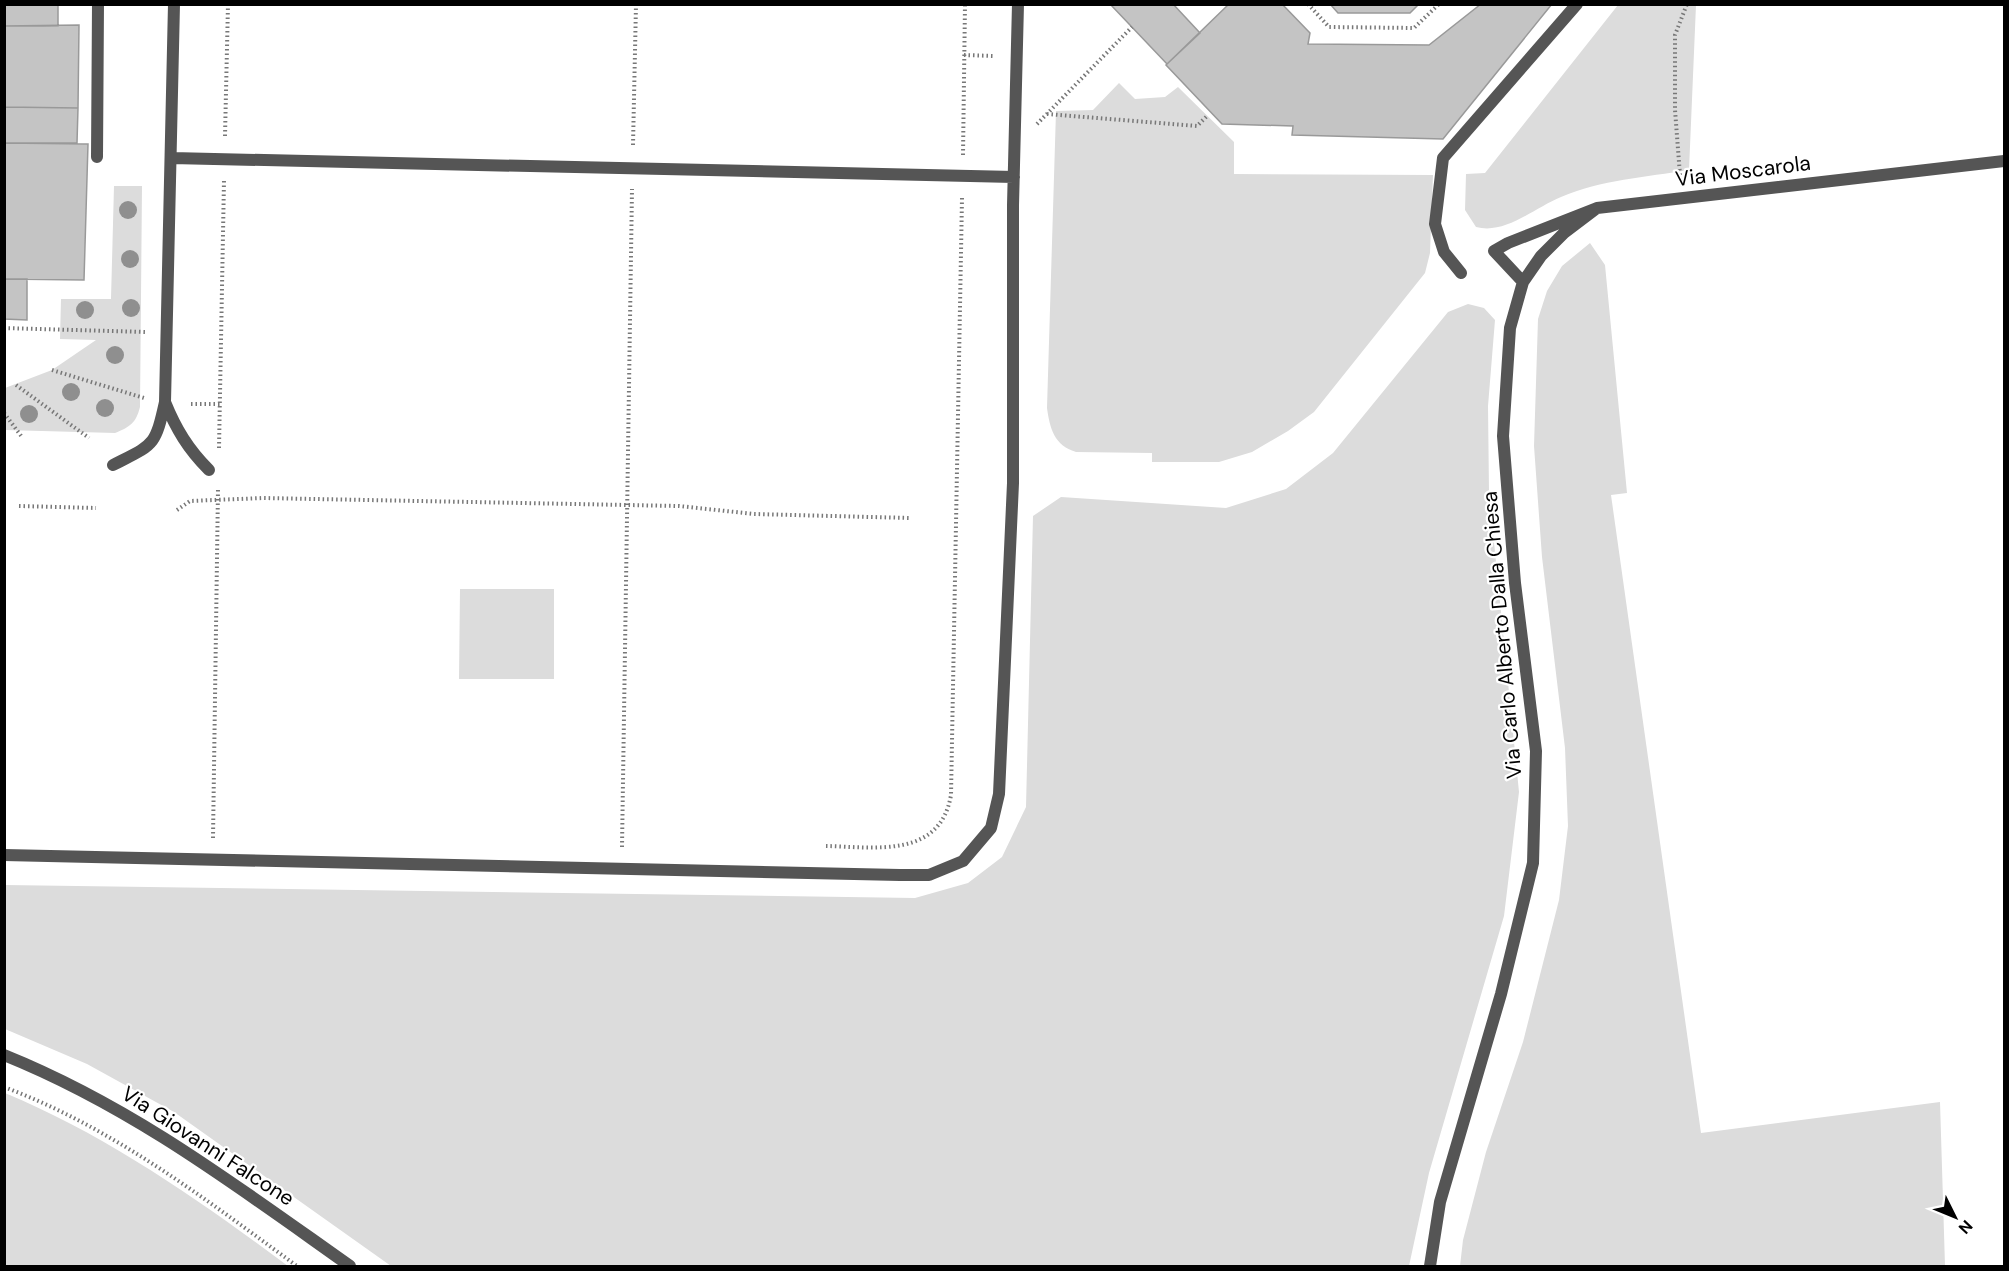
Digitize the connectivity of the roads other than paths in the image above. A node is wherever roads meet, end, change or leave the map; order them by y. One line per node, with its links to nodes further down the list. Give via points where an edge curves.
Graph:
1 (98, 4): 5 (street)
2 (174, 4): 6 (street)
3 (1018, 4): 8 (street)
4 (1577, 4): 10 (street, via 1443,158 1435,224 1443,252)
5 (97, 157)
6 (172, 158): 8 (street); 12 (street)
7 (2004, 161): 9 (street, Via Moscarola)
8 (1014, 177): 15 (street, via 1013,483 999,794 991,828 963,861 929,875)
9 (1597, 208): 11 (street, Via Carlo Alberto Dalla Chiesa, via 1541,256); 11 (street, Via Moscarola, via 1494,251)
10 (1461, 273)
11 (1523, 282): 17 (street, Via Carlo Alberto Dalla Chiesa, via 1510,328 1503,436 1515,583 1536,751 1533,863 1502,994 1440,1202)
12 (165, 402): 13 (street, via 158,436 142,450); 14 (street, via 178,432)
13 (113, 465)
14 (209, 470)
15 (4, 855)
16 (4, 1054): 18 (street, Via Giovanni Falcone, via 56,1075 149,1126)
17 (1431, 1265)
18 (350, 1266)

